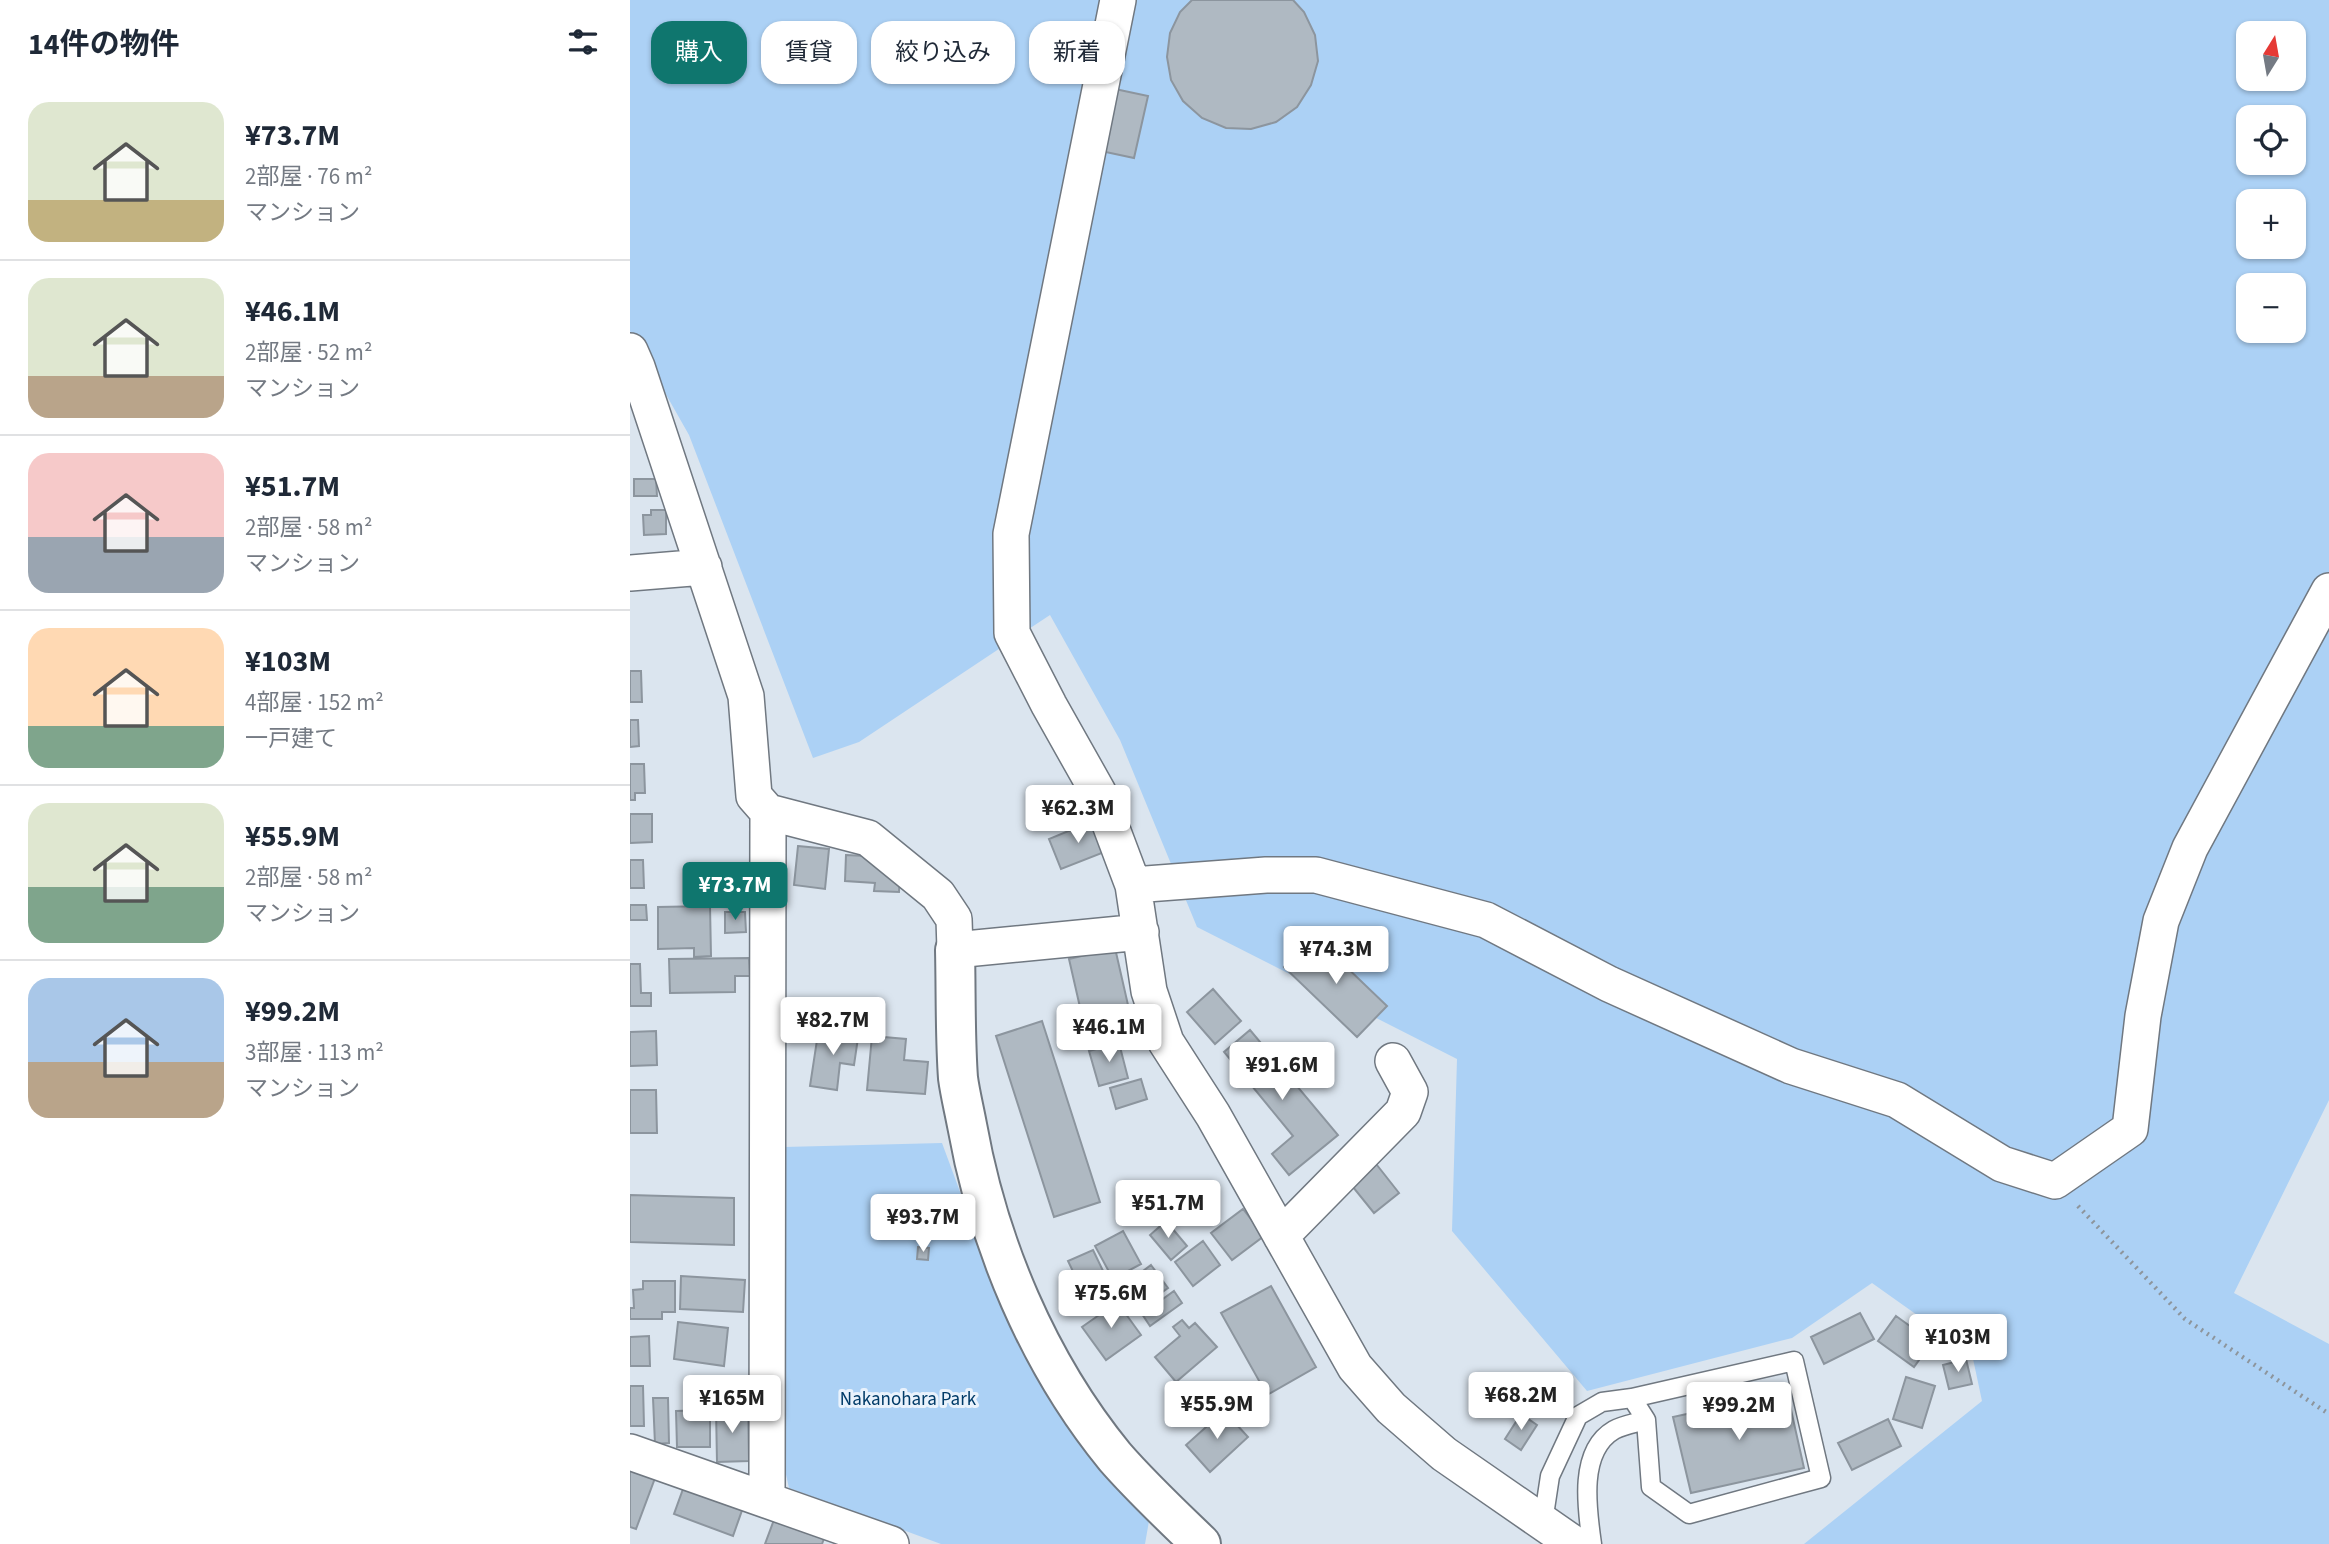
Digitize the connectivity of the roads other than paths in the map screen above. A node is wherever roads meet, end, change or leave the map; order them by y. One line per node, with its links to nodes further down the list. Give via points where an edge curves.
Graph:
1 (1118, 0): 7 (street, via 1011,534 1012,633 1098,792)
2 (632, 362): 3 (street)
3 (704, 567): 4 (street); 6 (street, via 746,696 754,796)
4 (630, 573)
5 (2329, 591): 7 (street, via 2190,848 2161,920 2143,1016 2130,1129 2055,1181 2003,1164 1897,1100 1791,1066 1609,984 1486,920 1316,875)
6 (768, 812): 9 (street, via 868,838 938,895 954,919); 15 (street)
7 (1133, 885): 8 (street)
8 (1142, 932): 9 (street); 11 (street, via 1149,991 1166,1042)
9 (955, 950): 18 (street, via 958,1079 970,1144 988,1217 1025,1314 1070,1393 1115,1456)
10 (1393, 1061): 11 (street, via 1410,1092 1403,1112)
11 (1281, 1236): 16 (street, via 1355,1367 1391,1408 1444,1454)
12 (1632, 1398): 13 (lane); 13 (lane, via 1794,1361 1821,1478 1689,1514 1651,1486); 16 (lane, via 1602,1402 1578,1416 1550,1476)
13 (1646, 1420): 20 (lane, via 1614,1430 1592,1452 1587,1505)
14 (630, 1452): 15 (street)
15 (767, 1500): 17 (street)
16 (1543, 1522): 19 (street)
17 (891, 1544)
18 (1201, 1544)
19 (1574, 1544)
20 (1592, 1544)

